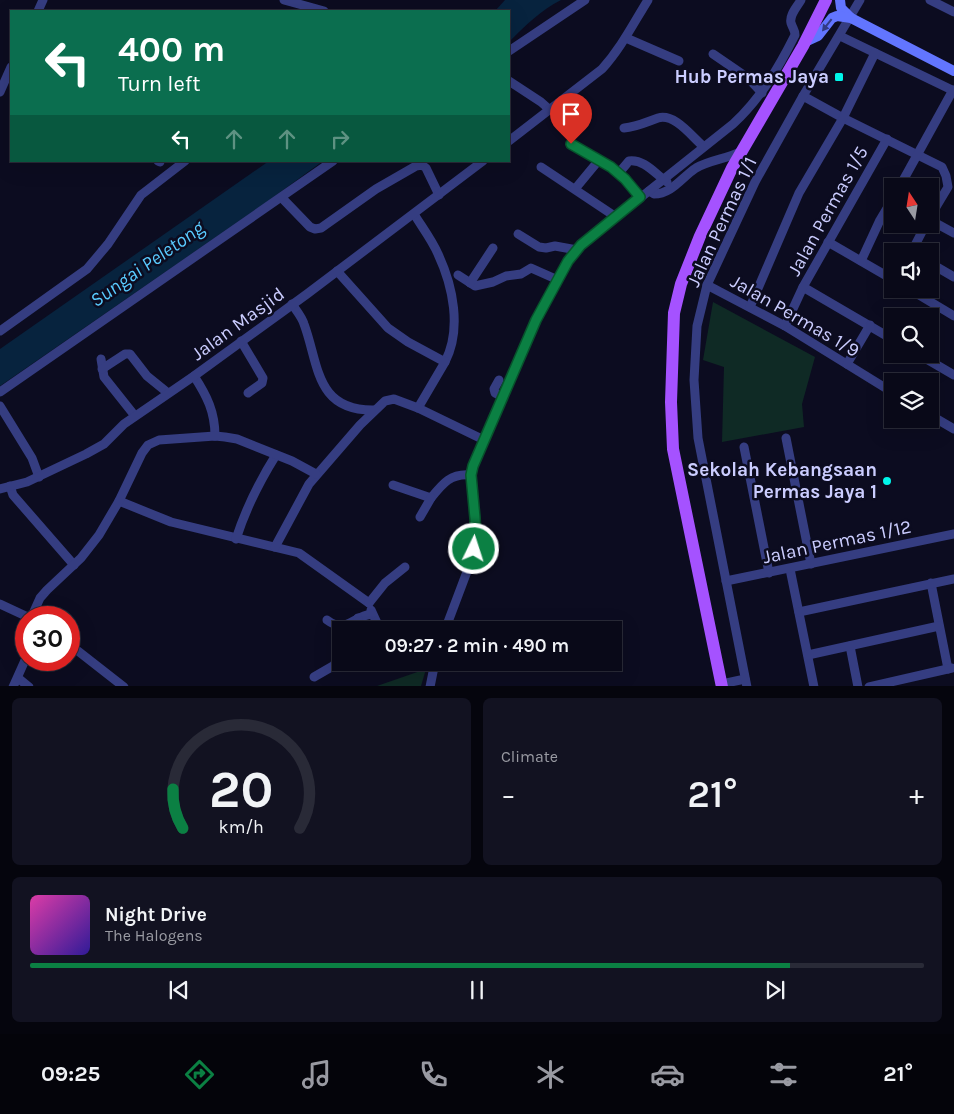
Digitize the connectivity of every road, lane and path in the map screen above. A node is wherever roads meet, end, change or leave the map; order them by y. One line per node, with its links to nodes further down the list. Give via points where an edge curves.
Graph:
1 (284, 0): 9 (street)
2 (585, 0): 15 (street)
3 (648, 0): 13 (street)
4 (801, 0): 22 (street, via 791,17 795,36)
5 (826, 0): 14 (main road)
6 (840, 0): 11 (street, via 841,8)
7 (860, 0): 11 (street, Jalan Permas 1/1)
8 (930, 0): 10 (street)
9 (320, 10)
10 (954, 12)
11 (851, 18): 12 (street, Jalan Permas 1/1); 14 (street, one-way to 14, via 832,18 818,36); 20 (street)
12 (840, 36): 16 (street); 27 (street, Jalan Permas 1/1)
13 (626, 38): 18 (street); 28 (street, via 602,69)
14 (805, 42): 35 (main road)
15 (510, 50)
16 (875, 53): 25 (street); 29 (street)
17 (713, 54): 21 (street)
18 (679, 61)
19 (10, 69): 24 (street)
20 (954, 71)
21 (748, 78): 22 (street); 26 (street)
22 (770, 81): 26 (street)
23 (510, 82): 28 (street)
24 (1, 89)
25 (954, 90): 36 (street)
26 (762, 93): 34 (street, via 733,124)
27 (803, 96): 29 (street); 71 (street, Jalan Permas 1/1, via 755,182)
28 (550, 110): 32 (street)
29 (842, 118): 31 (street); 75 (street, via 800,193)
30 (624, 128): 34 (street, via 661,117 668,118 676,121)
31 (887, 139): 36 (street); 60 (street, Jalan Permas 1/5)
32 (510, 140)
33 (571, 144): 37 (street)
34 (703, 146): 46 (street)
35 (740, 152): 42 (street); 43 (main road)
36 (919, 155): 45 (street); 53 (street, via 942,167 948,187)
37 (599, 160): 44 (street); 48 (street)
38 (185, 162): 79 (street, via 141,195 87,269)
39 (332, 162): 52 (street)
40 (482, 162): 50 (street, Jalan Masjid)
41 (542, 167): 48 (street)
42 (698, 167): 43 (street, via 718,165); 47 (street)
43 (732, 168): 150 (main road, via 681,284 674,313 671,357 673,449)
44 (618, 174): 46 (street, via 632,160 650,168); 51 (street)
45 (905, 178)
46 (663, 180): 47 (street); 49 (street)
47 (674, 187): 49 (street, via 659,194)
48 (574, 189): 56 (street)
49 (648, 191): 51 (street)
50 (439, 195): 52 (street, via 426,168 416,166 315,229); 55 (street, Jalan Masjid)
51 (640, 197): 56 (street)
52 (282, 198): 91 (street)
53 (939, 202)
54 (884, 213): 63 (street)
55 (414, 214): 65 (street, Jalan Masjid); 83 (street, via 438,254 452,294 453,339)
56 (616, 217): 62 (street)
57 (939, 224): 59 (street)
58 (518, 234): 62 (street, via 539,247)
59 (954, 234)
60 (828, 242): 63 (street); 72 (street, Jalan Permas 1/5)
61 (493, 248): 70 (street)
62 (577, 250): 69 (street)
63 (861, 261): 66 (street)
64 (939, 268): 68 (street)
65 (337, 271): 74 (street, Jalan Masjid); 83 (street, via 388,328)
66 (884, 274)
67 (458, 275): 70 (street)
68 (954, 277)
69 (558, 280): 70 (street, via 531,268 483,285); 94 (street, via 536,320)
70 (470, 283)
71 (707, 285): 75 (street, Jalan Permas 1/9); 124 (street, Jalan Permas 1/1, via 697,326 694,361 698,438)
72 (804, 286): 77 (street); 78 (street, Jalan Permas 1/5)
73 (923, 298): 76 (street)
74 (292, 304): 81 (street, Jalan Masjid); 97 (street, via 304,322 324,388 348,406 364,411)
75 (750, 307): 78 (street, Jalan Permas 1/9)
76 (954, 316)
77 (870, 325): 80 (street); 85 (street)
78 (785, 326): 85 (street, Jalan Permas 1/9)
79 (0, 331)
80 (884, 334)
81 (241, 341): 88 (street, Jalan Masjid); 93 (street, via 263,378 262,383)
82 (101, 359): 86 (street)
83 (445, 362): 96 (street)
84 (933, 363): 87 (street)
85 (847, 364): 90 (street, Jalan Permas 1/9)
86 (102, 368): 92 (street, via 130,354 147,376); 98 (street, via 108,382)
87 (954, 375)
88 (194, 376): 92 (street, Jalan Masjid); 101 (street, via 211,405)
89 (499, 380): 94 (street, via 494,389)
90 (884, 387)
91 (0, 392)
92 (168, 393): 98 (street, Jalan Masjid)
93 (248, 393)
94 (503, 397): 103 (street)
95 (0, 406): 108 (street, via 32,458)
96 (418, 408): 97 (street, via 394,399 385,401); 103 (street)
97 (374, 410): 106 (street)
98 (135, 416): 108 (street, Jalan Masjid, via 104,444)
99 (939, 420): 100 (street)
100 (954, 429)
101 (215, 431): 105 (street); 113 (street, via 159,440 148,445)
102 (786, 438): 118 (street)
103 (484, 440): 107 (street)
104 (744, 447): 122 (street)
105 (276, 455): 106 (street); 116 (street, via 245,511)
106 (316, 474): 117 (street)
107 (471, 475): 112 (street, via 462,474 446,480); 136 (street, via 476,538 471,561)
108 (39, 477): 110 (street, Jalan Masjid)
109 (394, 485): 112 (street)
110 (10, 486): 111 (street, Jalan Masjid); 119 (street, via 13,495)
111 (0, 489)
112 (431, 498): 114 (street)
113 (119, 501): 116 (street, via 171,522); 119 (street, via 99,535)
114 (420, 517)
115 (954, 534): 118 (street, Jalan Permas 1/12)
116 (236, 539): 117 (street)
117 (276, 547): 126 (street, via 305,557)
118 (811, 564): 121 (street, Jalan Permas 1/12)
119 (74, 565): 128 (street, via 47,590)
120 (405, 567): 126 (street, via 385,583)
121 (790, 569): 122 (street, Jalan Permas 1/12); 130 (street)
122 (769, 573): 124 (street, Jalan Permas 1/12)
123 (954, 579): 125 (street)
124 (726, 581): 147 (street, Jalan Permas 1/1)
125 (931, 584): 130 (street); 137 (street)
126 (369, 603): 131 (street)
127 (0, 604): 129 (street)
128 (36, 606)
129 (15, 611)
130 (799, 612): 140 (street)
131 (372, 614): 132 (street); 135 (street)
132 (358, 618): 133 (street, via 342,627 336,627); 134 (street)
133 (327, 620)
134 (358, 621)
135 (376, 621)
136 (448, 621)
137 (939, 626): 138 (street); 142 (street)
138 (850, 646): 140 (street); 155 (street)
139 (80, 653): 149 (street)
140 (808, 655): 154 (street)
141 (332, 667): 145 (street)
142 (951, 669): 148 (street)
143 (21, 671): 146 (street)
144 (433, 671): 153 (street)
145 (314, 677)
146 (18, 678): 151 (street); 152 (street)
147 (746, 683): 150 (street)
148 (903, 683): 156 (street)
149 (121, 685)
150 (722, 685)
151 (13, 686)
152 (28, 686)
153 (430, 686)
154 (814, 686)
155 (858, 686)
156 (869, 686)

